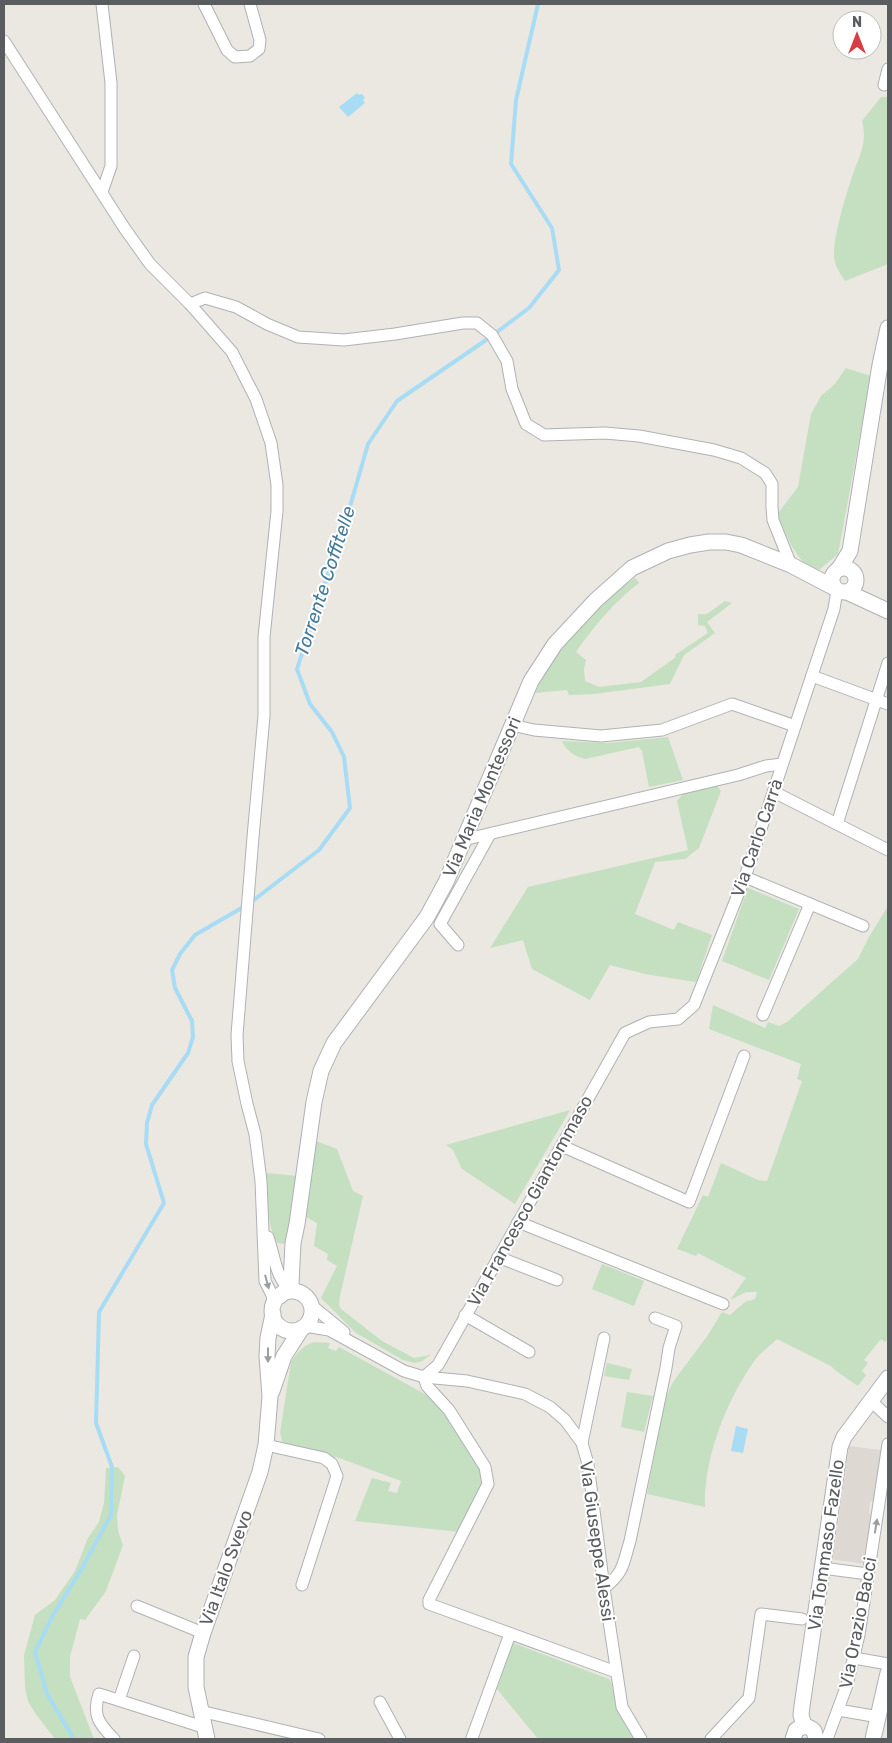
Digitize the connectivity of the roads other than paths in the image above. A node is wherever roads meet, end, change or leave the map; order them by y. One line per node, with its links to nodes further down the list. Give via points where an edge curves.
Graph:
1 (102, 4): 7 (street, via 111,83 111,166)
2 (204, 4): 3 (street, via 227,50 234,57 250,56 259,50 260,40)
3 (250, 4)
4 (4, 41): 7 (street)
5 (888, 68): 6 (street)
6 (884, 85)
7 (102, 192): 8 (street, via 150,264)
8 (190, 304): 10 (street, via 205,298 236,307 298,337 344,340 478,323 492,335 507,361 521,413 526,424 536,431 544,435 604,433 639,436 714,450 741,458 765,473 772,484 773,520); 34 (street, via 232,352 256,399 270,443 277,485 264,637 264,716 237,1035 238,1061 255,1134)
9 (888, 328): 11 (street)
10 (791, 565): 11 (street, Via Maria Montessori, via 817,577); 17 (street, Via Maria Montessori, via 741,545 709,542 668,551 632,568 596,600 555,644 531,681)
11 (843, 583): 12 (street, via 870,604); 14 (street, Via Carlo Carrà)
12 (888, 611)
13 (888, 664): 15 (street)
14 (812, 676): 15 (street); 18 (street, Via Carlo Carrà)
15 (876, 700): 16 (street); 21 (street)
16 (888, 704)
17 (512, 725): 18 (street, via 601,736 662,730 732,704); 23 (street, Via Maria Montessori)
18 (795, 726): 19 (street, Via Carlo Carrà)
19 (782, 764): 20 (street, Via Carlo Carrà); 22 (street)
20 (774, 792): 21 (street); 25 (street, Via Carlo Carrà)
21 (837, 824): 24 (street)
22 (490, 834): 23 (street); 28 (street, via 440,924)
23 (463, 840): 35 (street, Via Maria Montessori, via 446,882 427,916 334,1043 321,1071)
24 (888, 850)
25 (745, 877): 26 (street); 30 (street, Via Carlo Carrà, via 694,1005 678,1019 649,1022)
26 (810, 904): 27 (street); 29 (street)
27 (863, 926)
28 (458, 944)
29 (763, 1016)
30 (637, 1027): 32 (street, Via Francesco Giantommaso, via 625,1033)
31 (744, 1056): 32 (street, via 689,1202)
32 (562, 1146): 33 (street, Via Francesco Giantommaso)
33 (518, 1222): 38 (street, Via Francesco Giantommaso); 42 (street)
34 (263, 1224): 37 (street); 40 (street, one-way to 40, via 265,1281 272,1295)
35 (297, 1224): 36 (street); 41 (street, via 298,1269)
36 (293, 1243): 37 (street, via 281,1249); 40 (street, via 291,1284)
37 (270, 1244): 40 (street)
38 (498, 1257): 39 (street); 43 (street, Via Francesco Giantommaso)
39 (557, 1280)
40 (282, 1299): 41 (street, via 304,1296); 45 (street, via 277,1324 293,1331); 51 (street, one-way to 51, via 268,1338)
41 (310, 1303): 45 (street, via 311,1317); 47 (street)
42 (723, 1304)
43 (466, 1316): 48 (street); 49 (street, Via Francesco Giantommaso, via 438,1365)
44 (655, 1318): 60 (street, via 676,1326 668,1348 630,1541 616,1578)
45 (303, 1327): 47 (street, via 330,1330); 51 (street, via 284,1356)
46 (604, 1338): 54 (street)
47 (356, 1344): 49 (street, Via Giuseppe Alessi, via 404,1371)
48 (529, 1352)
49 (424, 1377): 54 (street, Via Giuseppe Alessi, via 467,1381 525,1394 550,1407 565,1420); 64 (street, via 427,1386 449,1410 485,1467 488,1484 428,1604)
50 (888, 1378): 52 (street, Via Tommaso Fazello)
51 (270, 1397): 56 (street, Via Italo Svevo)
52 (870, 1401): 53 (street); 57 (street, Via Tommaso Fazello, via 840,1447)
53 (888, 1417)
54 (582, 1443): 60 (street, Via Giuseppe Alessi, via 588,1464)
55 (888, 1444): 58 (street, Via Orazio Bacci, one-way to 55)
56 (266, 1445): 59 (street, via 324,1458 332,1464 338,1476); 63 (street, Via Italo Svevo, via 260,1472)
57 (822, 1568): 58 (street); 75 (street, Via Tommaso Fazello, via 801,1715)
58 (868, 1574): 66 (street, Via Orazio Bacci)
59 (302, 1585)
60 (604, 1588): 68 (street, Via Giuseppe Alessi)
61 (137, 1606): 63 (street)
62 (802, 1619): 82 (street, via 761,1614 749,1698)
63 (203, 1633): 73 (street, Via Italo Svevo, via 196,1657)
64 (510, 1634): 68 (street); 77 (street)
65 (134, 1656): 70 (street)
66 (854, 1658): 67 (street); 72 (street, Via Orazio Bacci)
67 (888, 1664)
68 (616, 1672): 81 (street, Via Giuseppe Alessi, via 622,1707)
69 (888, 1673): 74 (street)
70 (119, 1700): 76 (street); 78 (street, via 100,1694 95,1706 96,1715)
71 (380, 1702): 80 (street)
72 (838, 1710): 74 (street); 85 (street, Via Orazio Bacci)
73 (200, 1712): 76 (street, Via Italo Svevo); 79 (street)
74 (878, 1717): 86 (street)
75 (804, 1726): 83 (street, via 796,1730); 84 (street, via 814,1731)
76 (205, 1733)
77 (472, 1738)
78 (114, 1739)
79 (318, 1739)
80 (400, 1739)
81 (641, 1739)
82 (711, 1739)
83 (793, 1739)
84 (816, 1739)
85 (827, 1739)
86 (873, 1739)

